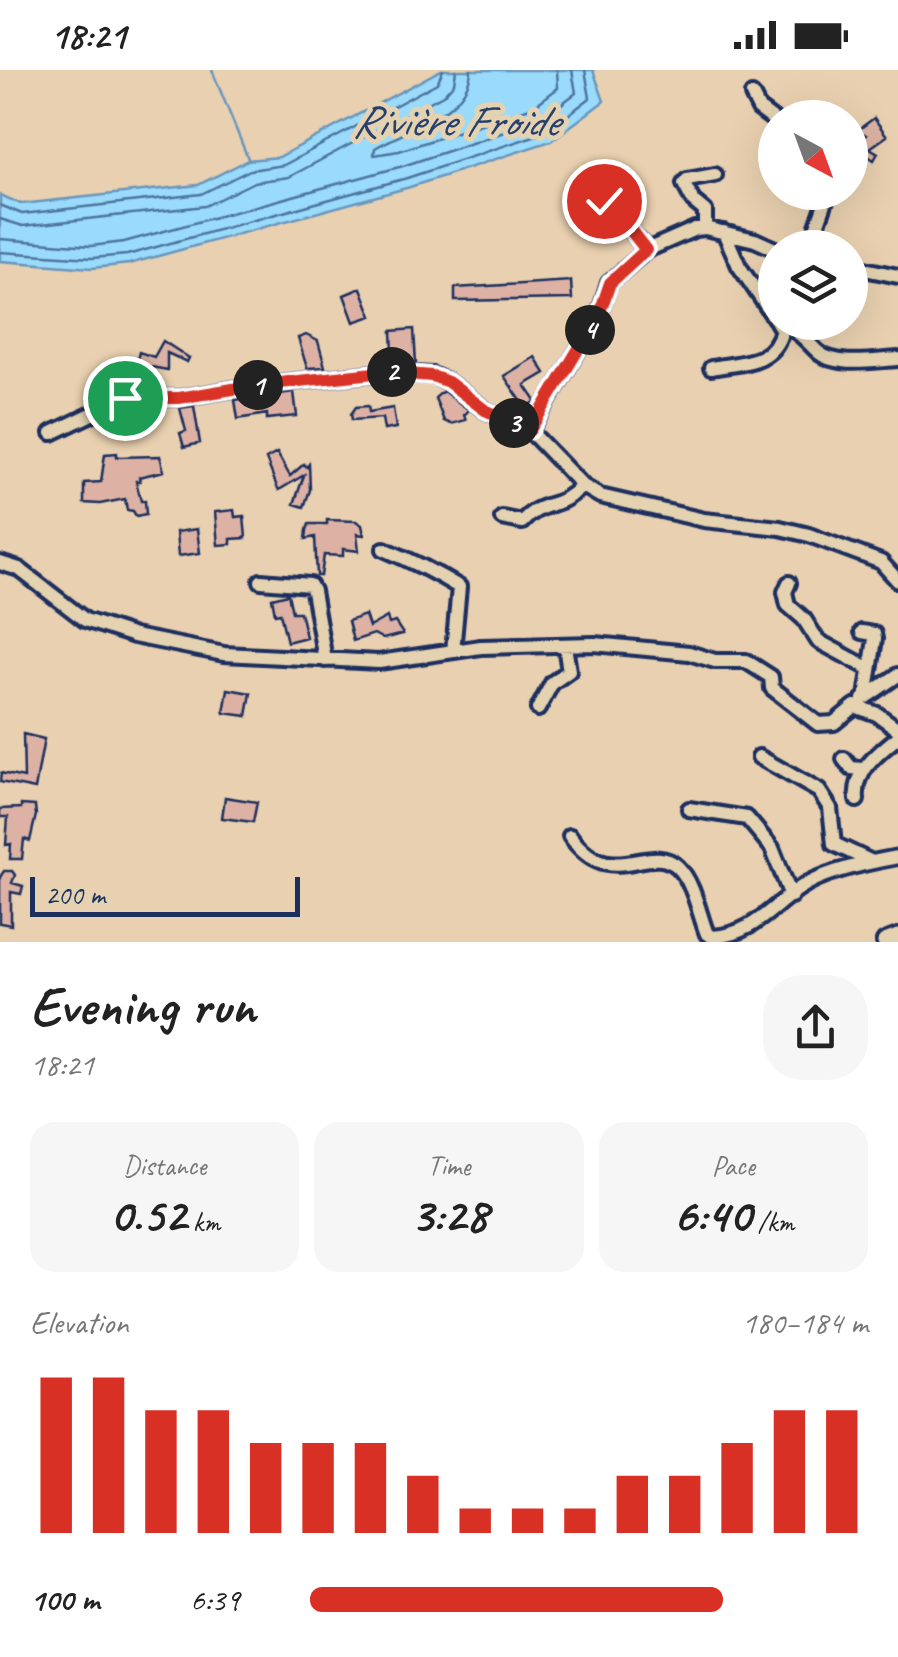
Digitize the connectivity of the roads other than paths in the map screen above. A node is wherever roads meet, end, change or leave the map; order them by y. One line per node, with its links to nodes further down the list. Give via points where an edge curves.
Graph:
1 (752, 95): 2 (street)
2 (758, 110)
3 (715, 176): 5 (street, via 684,184 705,212)
4 (582, 196): 8 (street, via 609,205)
5 (704, 228): 6 (street); 8 (street)
6 (724, 232): 7 (street); 11 (street)
7 (758, 243)
8 (646, 250): 16 (street, via 610,283 599,315)
9 (868, 270): 10 (street)
10 (898, 276)
11 (758, 294)
12 (778, 340): 15 (street, via 764,357)
13 (810, 340): 14 (street, via 822,355 849,362)
14 (898, 359)
15 (711, 368)
16 (530, 430): 17 (street, via 485,410 448,382 384,372 179,398 125,398); 18 (street)
17 (52, 433)
18 (583, 486): 19 (street, via 522,522); 23 (street, via 618,502 809,536 881,562)
19 (502, 518)
20 (384, 549): 27 (street, via 459,587)
21 (0, 563): 28 (street, via 86,620 134,636 224,654)
22 (261, 580): 28 (street, via 312,588)
23 (898, 581)
24 (788, 583): 29 (street, via 788,606 818,641)
25 (862, 632): 29 (street, via 874,634)
26 (565, 646): 27 (street); 31 (street, via 746,661 763,669 772,688 818,724 834,723); 32 (street, via 568,672 552,683)
27 (453, 651): 28 (street, via 379,662)
28 (326, 660)
29 (870, 669): 31 (street)
30 (898, 674): 31 (street)
31 (861, 701): 33 (street)
32 (538, 710)
33 (898, 733): 36 (street)
34 (759, 757): 41 (street, via 820,791 830,808 834,844)
35 (844, 759): 36 (street)
36 (862, 769): 37 (street)
37 (857, 800)
38 (689, 809): 42 (street, via 747,818 772,848)
39 (570, 836): 42 (street, via 606,865 660,859 677,866 713,937 760,923)
40 (898, 857): 41 (street)
41 (872, 862): 42 (street)
42 (791, 896)
43 (898, 937): 44 (main road)
44 (884, 942)

